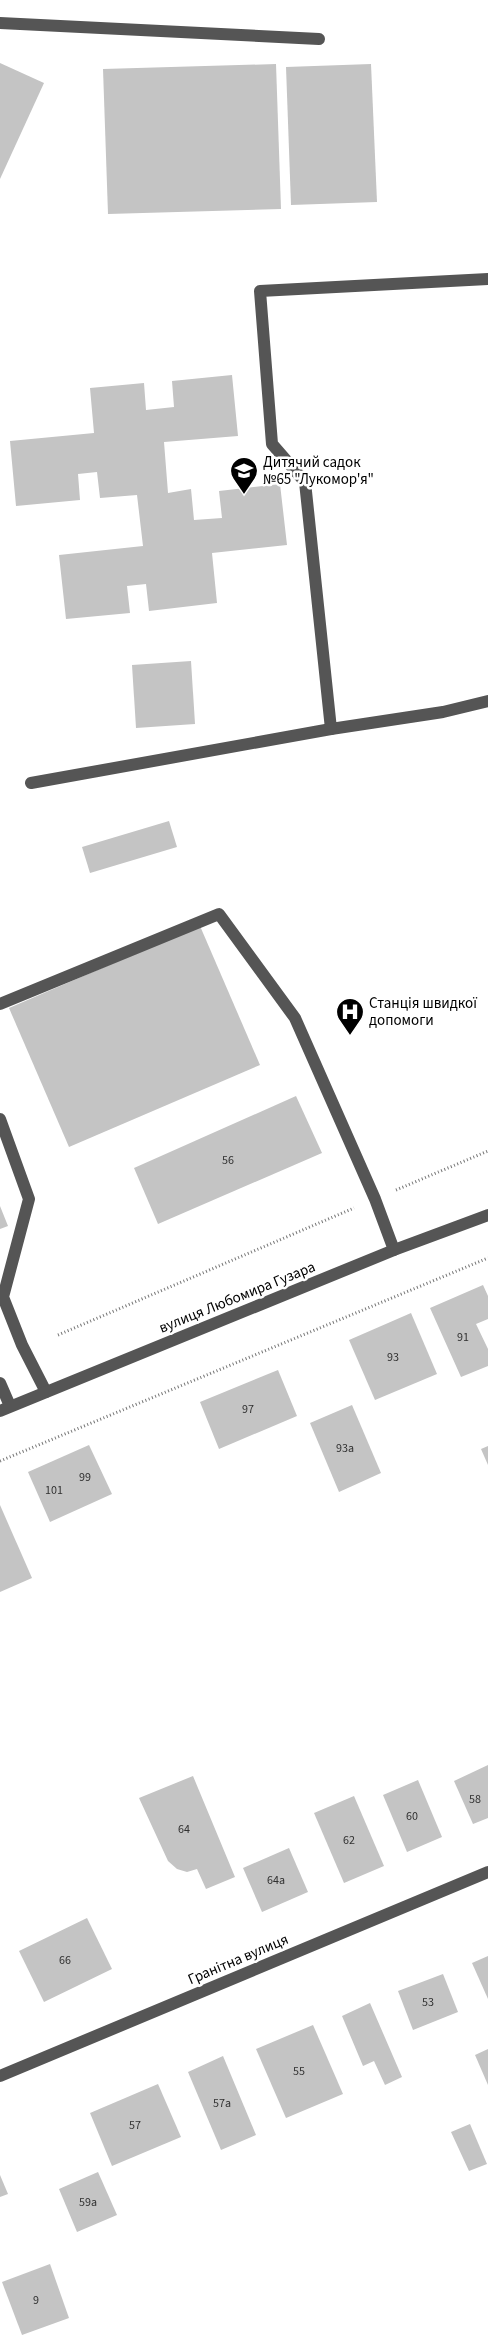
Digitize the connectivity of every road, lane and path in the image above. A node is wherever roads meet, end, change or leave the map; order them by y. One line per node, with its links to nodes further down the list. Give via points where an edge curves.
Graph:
1 (0, 23): 2 (street)
2 (319, 39)
3 (488, 278): 5 (street, via 260,292 272,444 305,482)
4 (488, 701): 5 (street, via 443,712)
5 (331, 729): 6 (street)
6 (31, 783)
7 (0, 1004): 10 (street, via 219,914 295,1018)
8 (0, 1119): 16 (street, via 29,1199 3,1297)
9 (488, 1151): 10 (path)
10 (375, 1199): 12 (street); 14 (path)
11 (488, 1215): 12 (street, вулиця Любомира Гузара)
12 (394, 1250): 16 (street, вулиця Любомира Гузара)
13 (488, 1258): 18 (path)
14 (58, 1335)
15 (0, 1383): 17 (street)
16 (46, 1392): 17 (street, вулиця Любомира Гузара)
17 (5, 1408)
18 (0, 1461)
19 (488, 1872): 20 (street, Гранітна вулиця)
20 (0, 2076)

